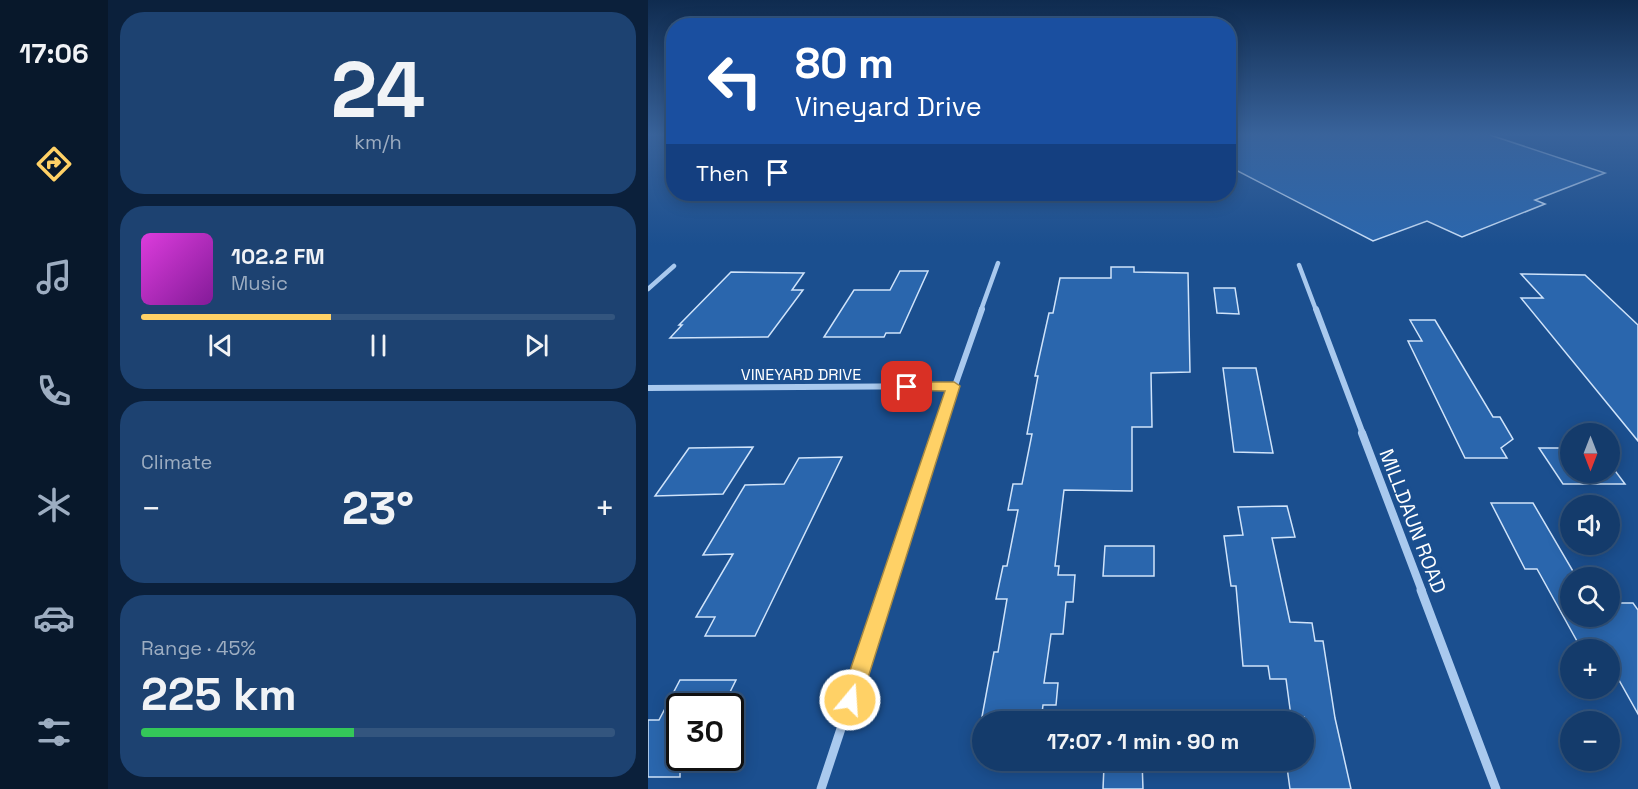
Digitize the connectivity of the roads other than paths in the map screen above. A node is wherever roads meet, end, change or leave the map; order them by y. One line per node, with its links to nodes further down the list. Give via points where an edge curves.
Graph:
1 (998, 263): 5 (street)
2 (1299, 265): 8 (street, MILLDAUN ROAD)
3 (674, 266): 4 (street)
4 (648, 289)
5 (954, 386): 6 (street, VINEYARD DRIVE); 7 (street)
6 (648, 388)
7 (821, 789)
8 (1496, 789)

